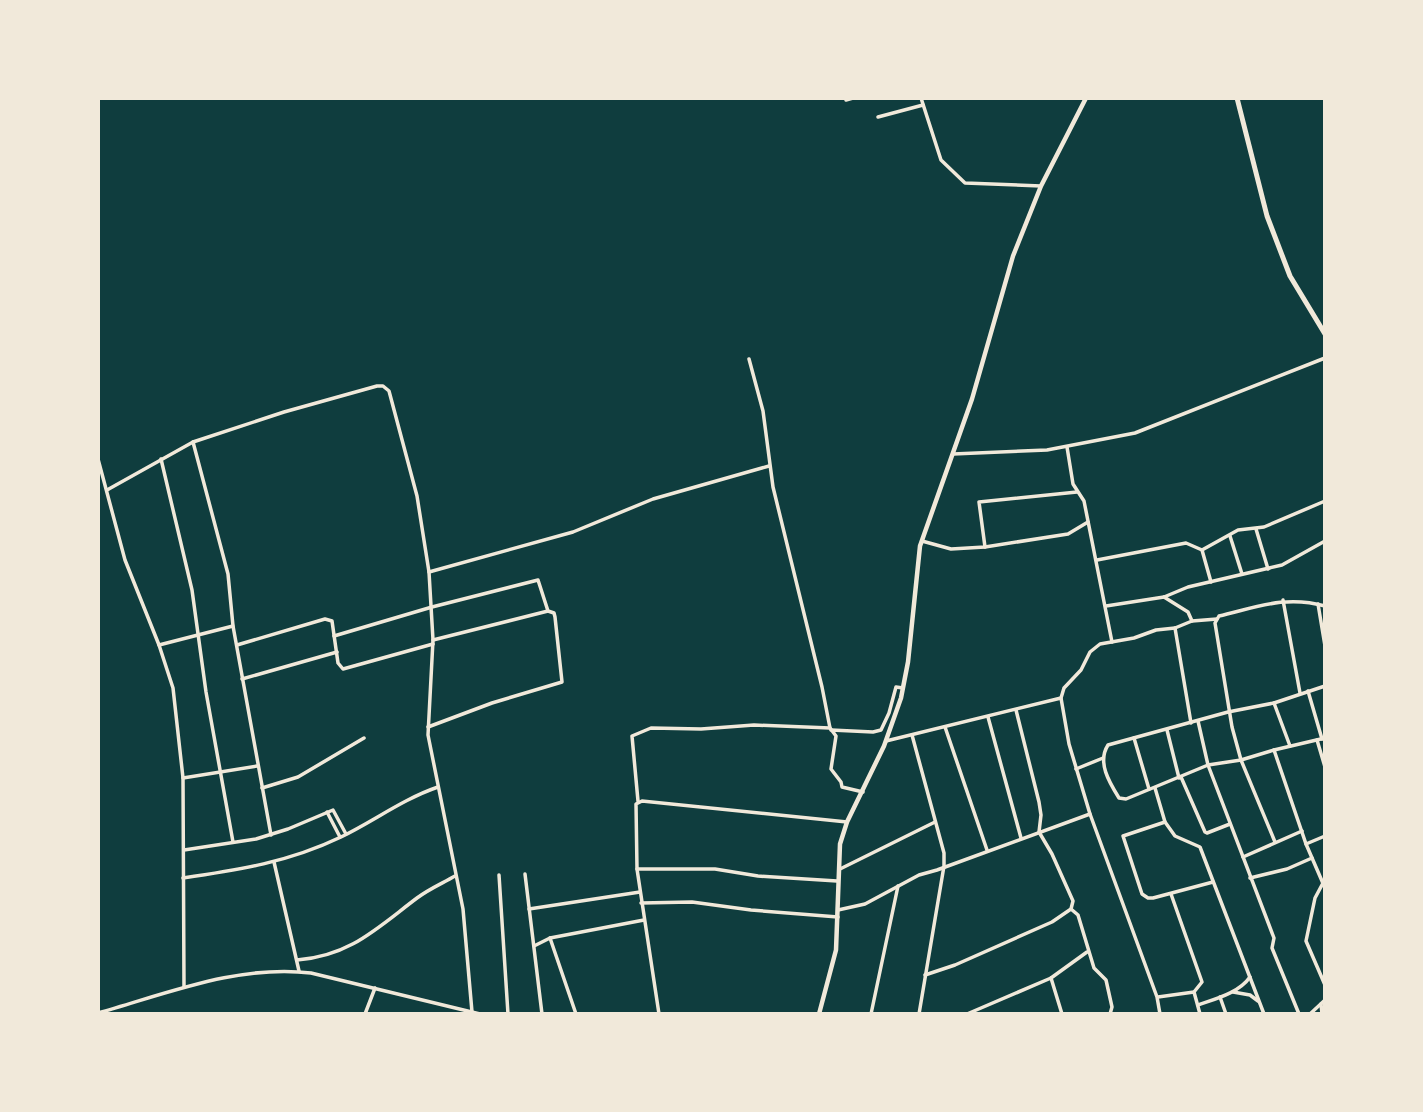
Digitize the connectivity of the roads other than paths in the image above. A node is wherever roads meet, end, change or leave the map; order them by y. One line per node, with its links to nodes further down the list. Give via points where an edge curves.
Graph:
1 (853, 98): 5 (street)
2 (921, 98): 6 (street)
3 (1086, 98): 8 (street)
4 (1237, 98): 9 (main road, via 1271,228 1290,276)
5 (846, 100)
6 (923, 105): 7 (street); 8 (street, via 941,160 965,183)
7 (878, 117)
8 (1041, 186): 14 (street, via 1013,256)
9 (1325, 334)
10 (1325, 358): 13 (street, via 1152,428)
11 (749, 359): 17 (street, via 763,411)
12 (192, 442): 16 (street); 30 (street, via 383,386 389,391 417,496); 42 (street, via 228,573)
13 (1068, 447): 14 (street); 19 (street)
14 (954, 454): 24 (street)
15 (98, 458): 18 (street)
16 (161, 459): 18 (street); 44 (street)
17 (769, 466): 30 (street, via 653,499 573,532); 66 (street)
18 (107, 490): 48 (street, via 125,560)
19 (1077, 492): 21 (street); 26 (street, via 979,502)
20 (1325, 501): 22 (street)
21 (1088, 522): 26 (street, via 1069,534); 28 (street)
22 (1256, 529): 23 (street); 29 (street)
23 (1230, 536): 27 (street); 31 (street)
24 (922, 541): 26 (street, via 951,549); 54 (street)
25 (1325, 541): 29 (street)
26 (985, 547)
27 (1202, 550): 28 (street, via 1186,543); 32 (street)
28 (1097, 560): 36 (street)
29 (1268, 569): 31 (street)
30 (429, 572): 38 (street)
31 (1242, 574): 32 (street)
32 (1211, 582): 33 (street)
33 (1164, 597): 36 (street); 41 (street, via 1188,612)
34 (1283, 600): 35 (street); 40 (street); 56 (street)
35 (1318, 604): 37 (street); 50 (street)
36 (1106, 606): 47 (street)
37 (1325, 606)
38 (432, 607): 39 (street, via 536,579); 45 (street); 46 (street)
39 (548, 611): 46 (street); 64 (street, via 555,617 562,682)
40 (1217, 619): 41 (street); 60 (street)
41 (1192, 621): 43 (street)
42 (233, 626): 44 (street); 49 (street)
43 (1175, 628): 47 (street); 63 (street)
44 (200, 635): 48 (street); 81 (street)
45 (334, 636): 49 (street, via 332,621 325,619); 51 (street)
46 (433, 642): 51 (street, via 346,669 340,667); 64 (street)
47 (1112, 642): 57 (street, via 1095,647)
48 (159, 645): 83 (street, via 173,688)
49 (236, 646): 52 (street)
50 (1325, 646)
51 (337, 652): 52 (street)
52 (242, 679): 77 (street)
53 (1325, 686): 55 (street)
54 (903, 688): 66 (street, via 895,687 881,730); 72 (street)
55 (1308, 691): 56 (street); 71 (street)
56 (1300, 693): 58 (street)
57 (1061, 698): 59 (street); 80 (street)
58 (1274, 703): 60 (street); 73 (street)
59 (1016, 710): 61 (street); 96 (street, via 1039,802)
60 (1228, 712): 62 (street); 76 (street)
61 (988, 717): 65 (street); 101 (street)
62 (1198, 721): 63 (street); 78 (street)
63 (1191, 723): 67 (street)
64 (428, 727): 84 (street)
65 (946, 727): 68 (street); 106 (street)
66 (830, 729): 87 (street, via 836,736 833,773 842,787); 88 (street, via 754,725 650,728 632,736)
67 (1167, 730): 70 (street); 82 (street)
68 (912, 735): 72 (street); 92 (street)
69 (364, 738): 85 (street, via 298,777)
70 (1134, 738): 75 (street, via 1108,745); 86 (street)
71 (1321, 739): 73 (street); 79 (street)
72 (886, 741): 87 (street)
73 (1290, 746): 74 (street)
74 (1274, 750): 76 (street); 95 (street)
75 (1103, 758): 80 (street); 86 (street, via 1109,783 1119,798)
76 (1241, 760): 78 (street); 103 (street)
77 (257, 765): 81 (street); 85 (street)
78 (1208, 765): 82 (street); 94 (street)
79 (1325, 767)
80 (1076, 769): 90 (street)
81 (220, 771): 83 (street); 102 (street)
82 (1180, 777): 86 (street); 94 (street, via 1205,832)
83 (183, 778): 105 (street)
84 (438, 787): 97 (street); 114 (street)
85 (262, 788): 98 (street)
86 (1152, 789): 93 (street)
87 (863, 792): 91 (street)
88 (638, 801): 91 (street); 111 (street)
89 (327, 812): 97 (street, via 334,811); 98 (street); 100 (street)
90 (1090, 814): 96 (street); 143 (street)
91 (847, 822): 112 (street)
92 (935, 822): 110 (street); 112 (street)
93 (1165, 822): 119 (street, via 1178,839 1200,847); 123 (street, via 1123,836 1142,894 1148,898)
94 (1230, 824): 107 (street)
95 (1302, 831): 103 (street); 104 (street)
96 (1039, 832): 101 (street); 126 (street, via 1073,901)
97 (346, 834): 100 (street)
98 (271, 835): 102 (street)
99 (1325, 836): 104 (street)
100 (340, 837): 109 (street)
101 (1021, 838): 106 (street)
102 (233, 842): 105 (street)
103 (1275, 842): 107 (street)
104 (1306, 844): 108 (street)
105 (184, 850): 116 (street)
106 (987, 850): 110 (street)
107 (1242, 857): 117 (street)
108 (1312, 858): 117 (street); 120 (street)
109 (274, 862): 116 (street); 133 (street)
110 (944, 866): 121 (street); 135 (street)
111 (637, 869): 118 (street, via 715,869); 122 (street)
112 (837, 870): 118 (street)
113 (525, 874): 125 (street)
114 (456, 876): 133 (street, via 345,949); 149 (street)
115 (499, 876): 153 (street)
116 (183, 878): 139 (street)
117 (1250, 878): 167 (street)
118 (838, 881): 127 (street)
119 (1213, 882): 123 (street); 136 (street)
120 (1324, 884): 138 (street, via 1315,898 1306,941)
121 (898, 886): 127 (street, via 865,904); 158 (street)
122 (640, 892): 124 (street); 125 (street)
123 (1171, 894): 141 (street, via 1202,982)
124 (641, 903): 128 (street, via 692,902); 129 (street)
125 (529, 909): 131 (street)
126 (1071, 909): 132 (street, via 1078,915); 135 (street, via 1052,922)
127 (838, 910): 128 (street)
128 (838, 917): 157 (street, via 836,950)
129 (644, 920): 130 (street); 156 (street)
130 (550, 938): 131 (street); 155 (street)
131 (534, 946): 154 (street)
132 (1087, 953): 137 (street); 162 (street, via 1107,980)
133 (297, 960): 134 (street)
134 (299, 971): 139 (street, via 255,972); 140 (street)
135 (925, 975): 159 (street)
136 (1250, 977): 142 (street); 146 (street)
137 (1051, 978): 160 (street); 161 (street)
138 (1325, 985)
139 (184, 987): 150 (street)
140 (375, 988): 149 (street); 151 (street)
141 (1194, 992): 143 (street); 148 (street)
142 (1231, 992): 144 (street); 146 (street)
143 (1157, 997): 163 (street)
144 (1220, 997): 148 (street); 165 (street)
145 (1325, 1000): 147 (street)
146 (1259, 1002): 166 (street)
147 (1321, 1004): 168 (street); 169 (street)
148 (1198, 1005): 164 (street)
149 (472, 1012): 152 (street)
150 (98, 1013)
151 (365, 1014)
152 (480, 1014)
153 (508, 1014)
154 (542, 1014)
155 (576, 1014)
156 (659, 1014)
157 (819, 1014)
158 (871, 1014)
159 (919, 1014)
160 (967, 1014)
161 (1062, 1014)
162 (1110, 1014)
163 (1160, 1014)
164 (1200, 1014)
165 (1226, 1014)
166 (1264, 1014)
167 (1299, 1014)
168 (1310, 1014)
169 (1322, 1014)

